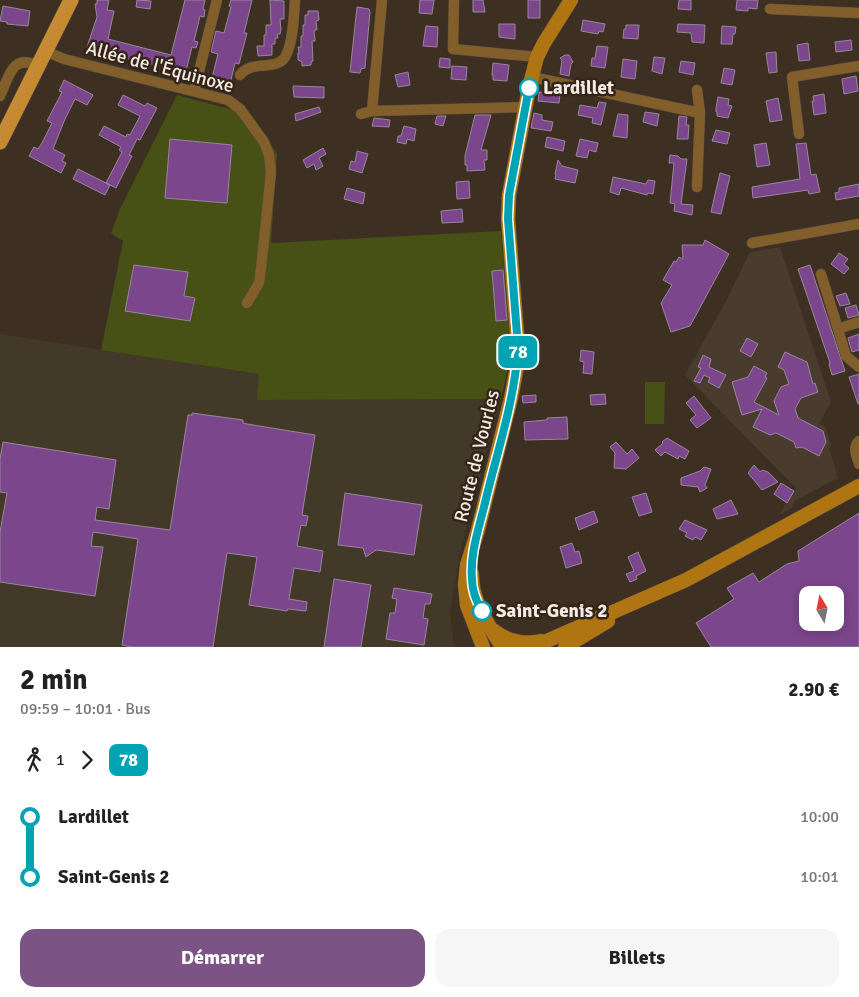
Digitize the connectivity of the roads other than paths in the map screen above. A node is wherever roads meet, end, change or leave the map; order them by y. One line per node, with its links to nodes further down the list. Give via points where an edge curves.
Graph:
1 (71, 0): 9 (main road)
2 (217, 0): 16 (street)
3 (295, 0): 13 (street, via 292,37 285,58 278,64 253,66)
4 (382, 0): 19 (street)
5 (454, 0): 10 (street, via 454,49)
6 (571, 0): 10 (street, Route de Vourles)
7 (770, 9): 8 (street)
8 (859, 13)
9 (45, 51): 11 (main road); 16 (street, Allée de l'Équinoxe, via 64,59)
10 (538, 56): 14 (street, Route de Vourles)
11 (38, 66): 17 (street, via 26,61 14,66); 23 (main road)
12 (859, 66): 22 (street, via 792,78)
13 (240, 75)
14 (532, 77): 18 (street, Route de Vourles); 20 (street)
15 (697, 90): 20 (street)
16 (194, 91): 28 (street, Allée de l'Équinoxe, via 236,104 264,142 269,155 259,283)
17 (0, 96)
18 (526, 107): 19 (street); 38 (street, Route de Vourles, via 509,195 508,219 517,366 474,544 473,590)
19 (372, 111): 21 (street)
20 (700, 113): 24 (street)
21 (361, 114)
22 (799, 134)
23 (0, 142)
24 (697, 187)
25 (859, 224): 26 (street)
26 (752, 243)
27 (821, 274): 30 (street)
28 (247, 303)
29 (859, 322): 30 (street)
30 (838, 329): 31 (street, via 846,356)
31 (859, 367)
32 (859, 441): 33 (street, via 855,450)
33 (859, 464)
34 (859, 479): 36 (street, via 808,506)
35 (859, 486): 36 (street)
36 (788, 524): 37 (street, via 686,580)
37 (642, 600): 39 (street); 45 (street)
38 (483, 629): 39 (street, via 519,642); 40 (street); 41 (street, Route de Vourles); 42 (street); 43 (street, Route de Vourles)
39 (546, 642): 44 (street)
40 (479, 647)
41 (483, 647)
42 (491, 647)
43 (502, 647)
44 (533, 647)
45 (565, 647)

